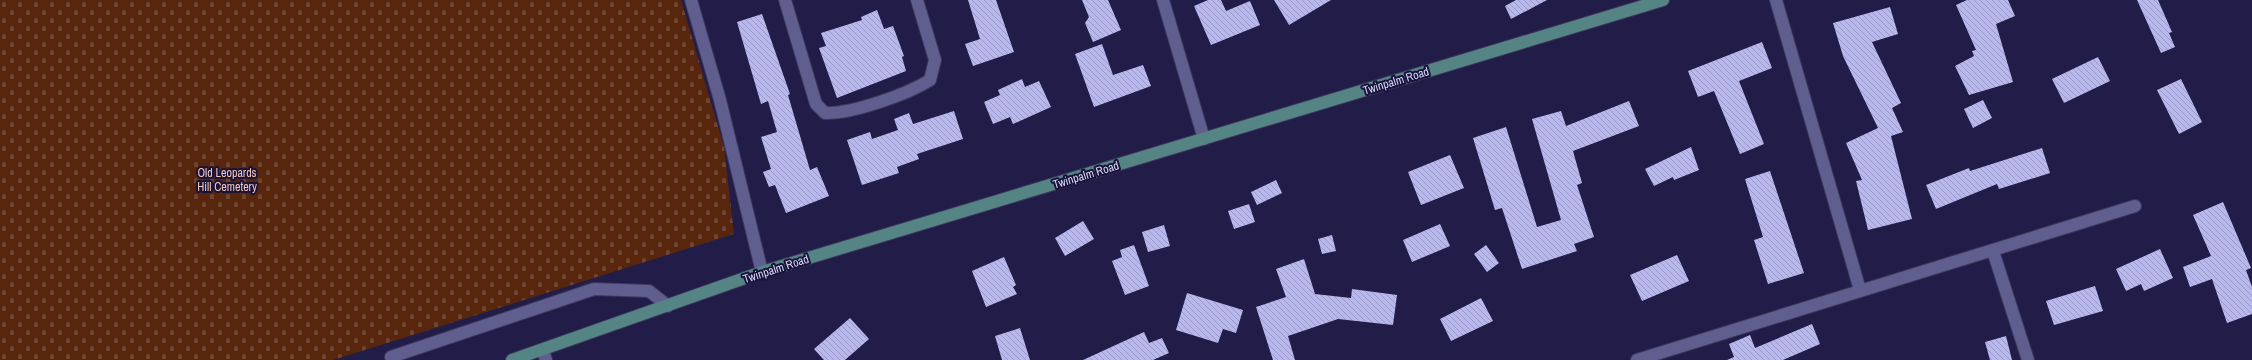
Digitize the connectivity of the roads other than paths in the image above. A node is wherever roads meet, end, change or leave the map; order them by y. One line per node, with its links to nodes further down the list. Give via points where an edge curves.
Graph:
1 (691, 0): 10 (street, via 720,100)
2 (786, 0): 3 (street, via 816,104 826,113 839,114 917,88 930,80 935,60)
3 (916, 0)
4 (1163, 0): 7 (street)
5 (1663, 0): 7 (main road, Twinpalm Road)
6 (1776, 0): 11 (street)
7 (1204, 139): 10 (main road, Twinpalm Road)
8 (2135, 206): 9 (street)
9 (1993, 251): 11 (street); 17 (street)
10 (762, 272): 12 (main road, Twinpalm Road)
11 (1860, 290): 16 (street)
12 (668, 306): 13 (main road, Twinpalm Road); 14 (street, via 649,290 594,289)
13 (545, 355): 15 (main road, Twinpalm Road)
14 (391, 357)
15 (512, 360)
16 (1637, 360)
17 (2028, 360)

